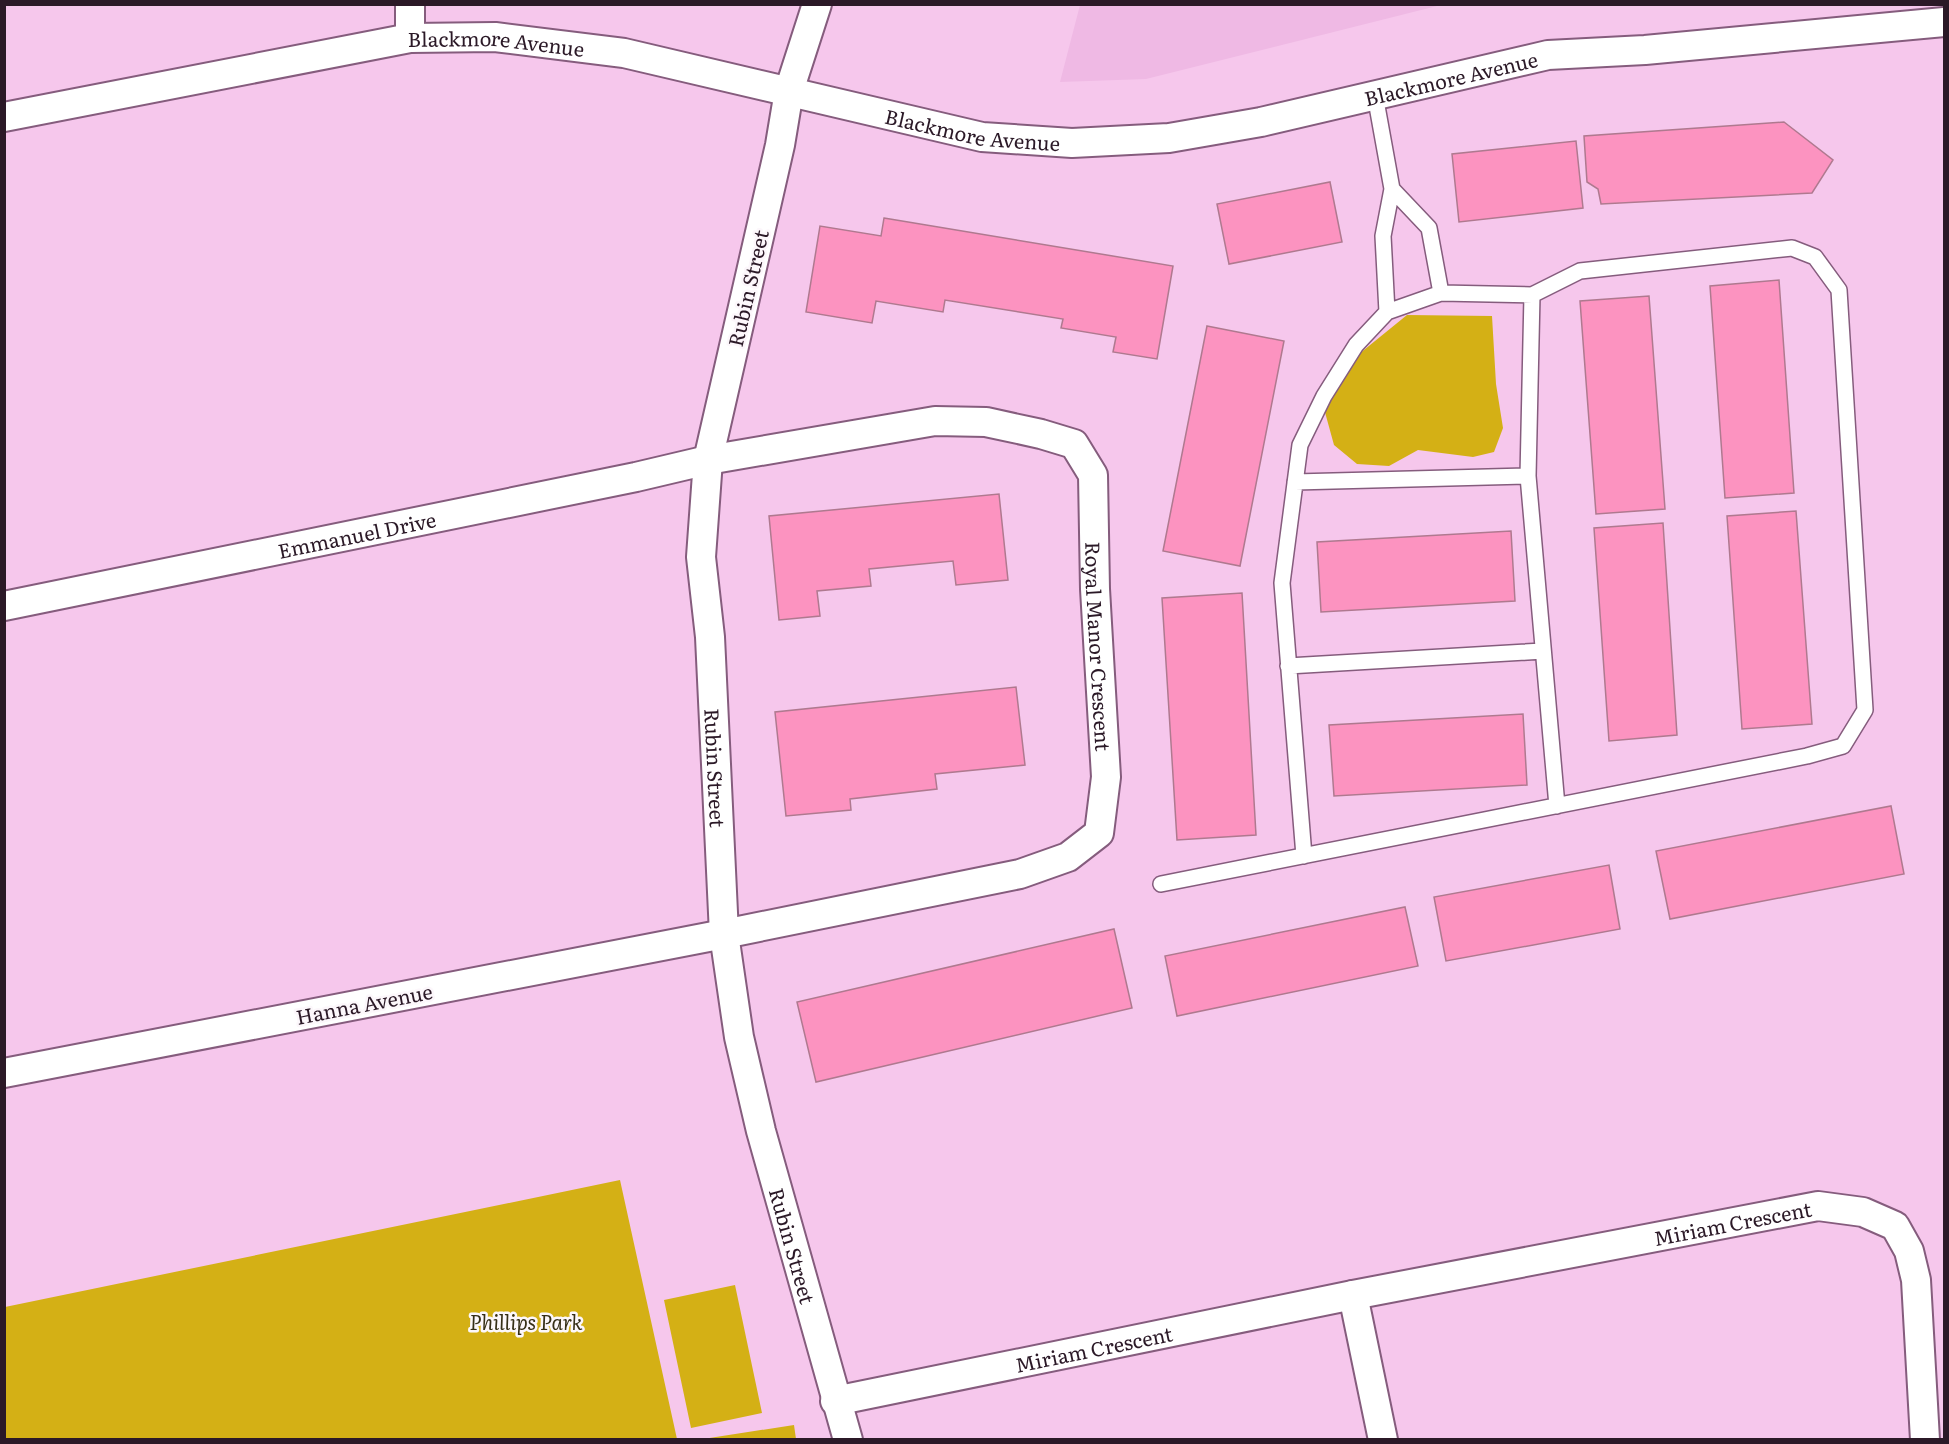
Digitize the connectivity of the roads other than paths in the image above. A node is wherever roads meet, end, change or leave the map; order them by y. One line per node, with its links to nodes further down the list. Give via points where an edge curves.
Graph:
1 (410, 4): 4 (street)
2 (817, 4): 5 (street, Rubin Street)
3 (1944, 22): 6 (street, Blackmore Avenue, via 1645,50 1548,55)
4 (410, 38): 5 (street, Blackmore Avenue, via 495,37 624,53); 7 (street, Blackmore Avenue)
5 (789, 91): 6 (street, Blackmore Avenue, via 982,137 1072,143 1169,138 1262,122); 12 (street, Rubin Street)
6 (1375, 95): 8 (lane)
7 (4, 117)
8 (1392, 189): 9 (lane, via 1430,228); 11 (lane, via 1383,236)
9 (1441, 292): 10 (lane); 11 (lane)
10 (1532, 295): 13 (lane); 18 (lane, via 1580,271 1792,248 1815,257 1839,290 1865,710 1842,746)
11 (1387, 312): 14 (lane, via 1356,345 1324,396 1300,445)
12 (708, 460): 15 (street, Emmanuel Drive); 21 (street, Rubin Street, via 701,557 710,637); 21 (street, Royal Manor Crescent, via 935,421 986,422 1074,444 1093,475 1106,777 1099,833 1068,857 1020,874)
13 (1528, 476): 14 (lane); 16 (lane)
14 (1295, 482): 17 (lane, via 1282,583)
15 (4, 606)
16 (1543, 651): 17 (lane); 18 (lane)
17 (1288, 666): 19 (lane)
18 (1557, 806): 19 (lane)
19 (1304, 856): 20 (lane)
20 (1161, 884)
21 (724, 934): 22 (street, Hanna Avenue); 24 (street, Rubin Street, via 746,1072)
22 (4, 1073)
23 (1353, 1295): 24 (street, Miriam Crescent); 26 (street); 27 (street, Miriam Crescent, via 1818,1206 1863,1212 1895,1226 1909,1251 1916,1280)
24 (836, 1401): 25 (street, Rubin Street)
25 (848, 1440)
26 (1383, 1440)
27 (1925, 1440)

